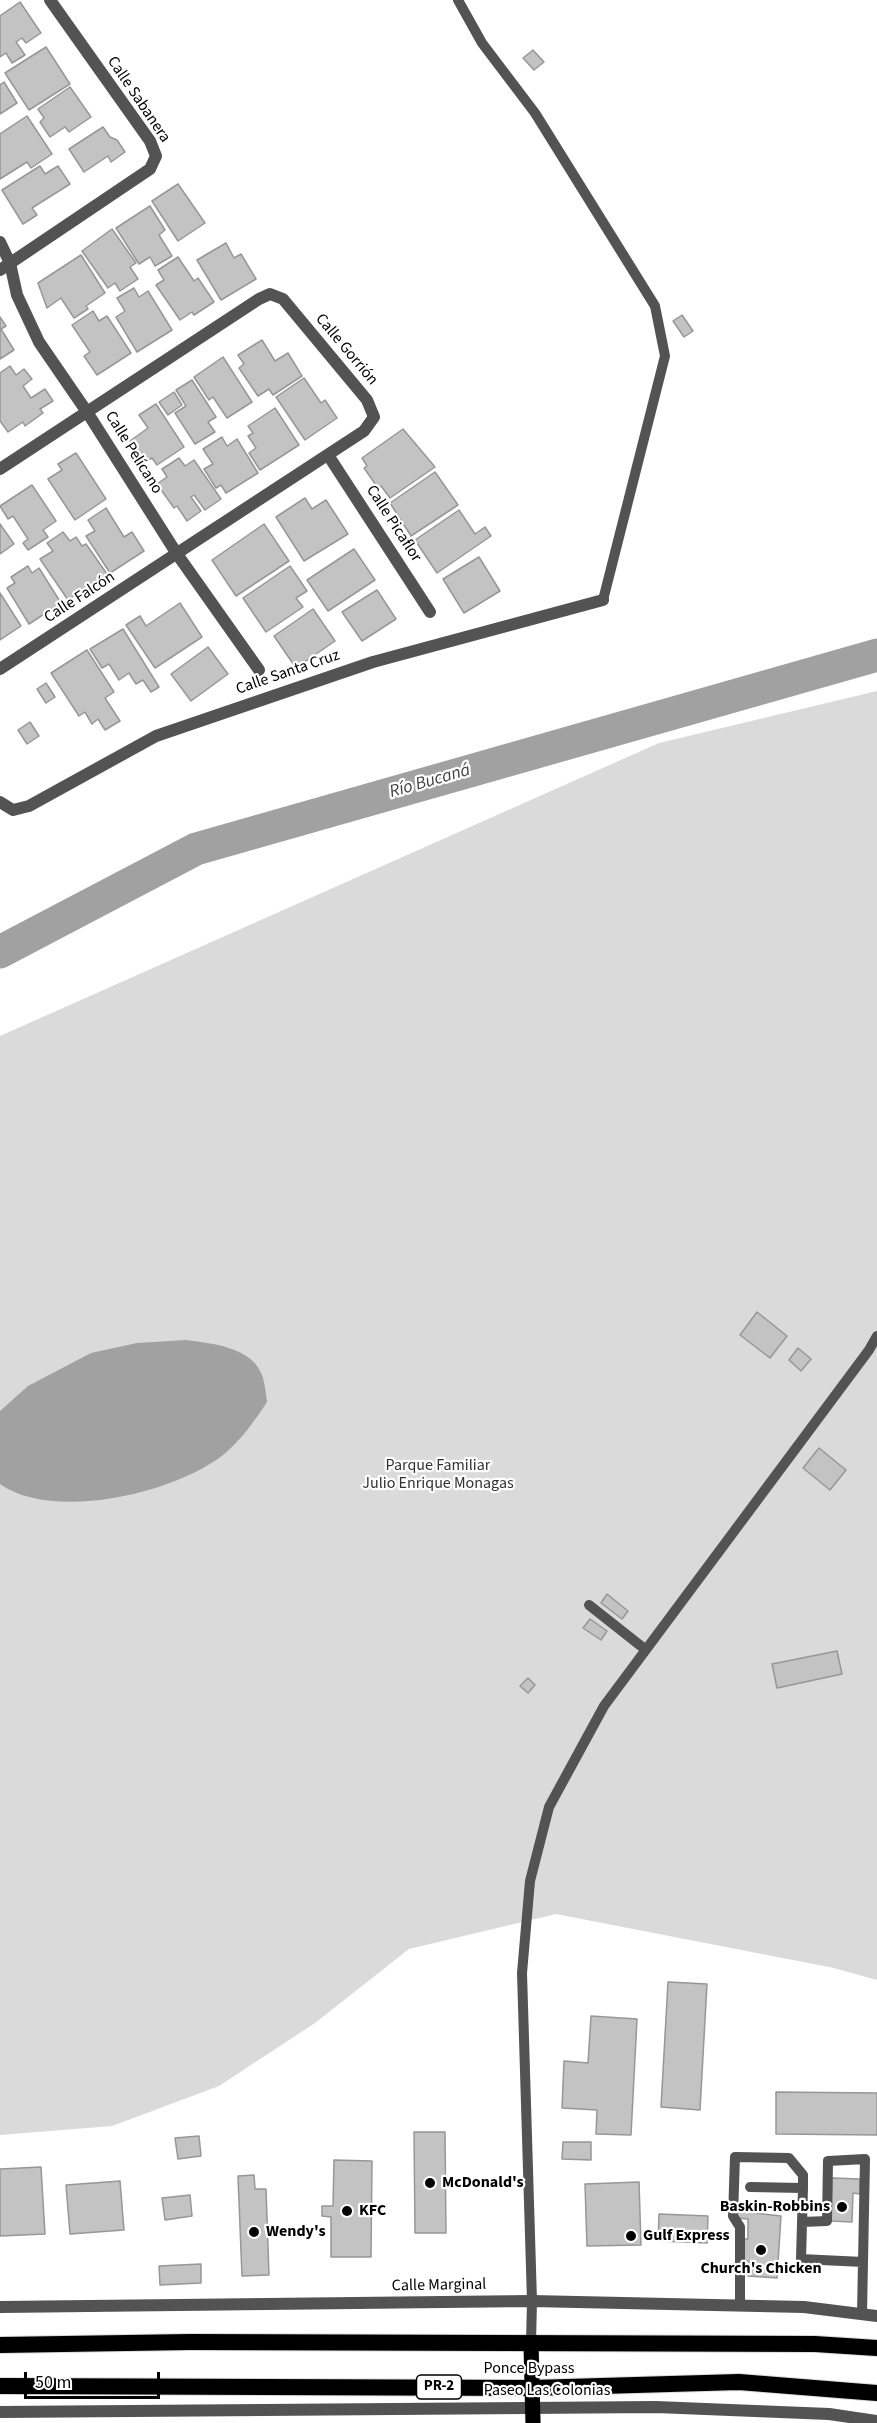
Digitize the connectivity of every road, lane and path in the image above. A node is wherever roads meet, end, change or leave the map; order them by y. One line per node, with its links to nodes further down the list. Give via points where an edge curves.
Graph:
1 (50, 0): 4 (street, Calle Sabanera, via 150,141 156,156 150,169)
2 (458, 0): 9 (lane, via 482,43 535,113 655,306 665,356)
3 (0, 242): 4 (street, Calle Pelícano)
4 (5, 267): 5 (street, Calle Pelícano, via 39,342)
5 (87, 412): 6 (street, Calle Gorrión, via 270,294 283,299 367,400 374,417 364,431); 7 (street); 8 (street, Calle Pelícano)
6 (328, 455): 8 (street, Calle Gorrión); 10 (street, Calle Picaflor)
7 (0, 469)
8 (177, 554): 11 (street, Calle Falcón); 12 (street, Calle Pelícano)
9 (603, 600): 13 (street, Calle Santa Cruz, via 373,662 156,736 29,806 13,810)
10 (430, 612)
11 (0, 669)
12 (259, 670)
13 (0, 802)
14 (877, 1336): 15 (lane)
15 (873, 1348): 17 (lane)
16 (589, 1605): 17 (lane)
17 (646, 1650): 22 (lane, via 604,1706 549,1807 530,1881 522,1973)
18 (750, 2187): 19 (lane)
19 (803, 2188): 20 (lane); 23 (lane, via 804,2175 789,2158 735,2157 733,2216 740,2227)
20 (802, 2222): 21 (lane, via 801,2259); 21 (lane, via 827,2221 828,2161 865,2159)
21 (863, 2262): 25 (lane)
22 (531, 2301): 23 (street, Calle Marginal); 24 (street, Calle Marginal); 27 (lane)
23 (740, 2306): 25 (street, Calle Marginal, via 804,2307)
24 (0, 2307)
25 (862, 2314): 26 (street, Calle Marginal)
26 (877, 2316)
27 (531, 2343): 28 (highway, Ponce Bypass); 29 (highway, Ponce Bypass, via 814,2344); 31 (main road)
28 (0, 2344)
29 (877, 2348)
30 (0, 2386): 31 (highway, Ponce Bypass / PR-2)
31 (532, 2388): 32 (highway, Ponce Bypass / PR-2, via 739,2382); 34 (main road)
32 (877, 2393)
33 (0, 2412): 34 (street, Paseo Las Colonias)
34 (533, 2415): 35 (street, Paseo Las Colonias, via 679,2408 829,2414)
35 (877, 2421)

